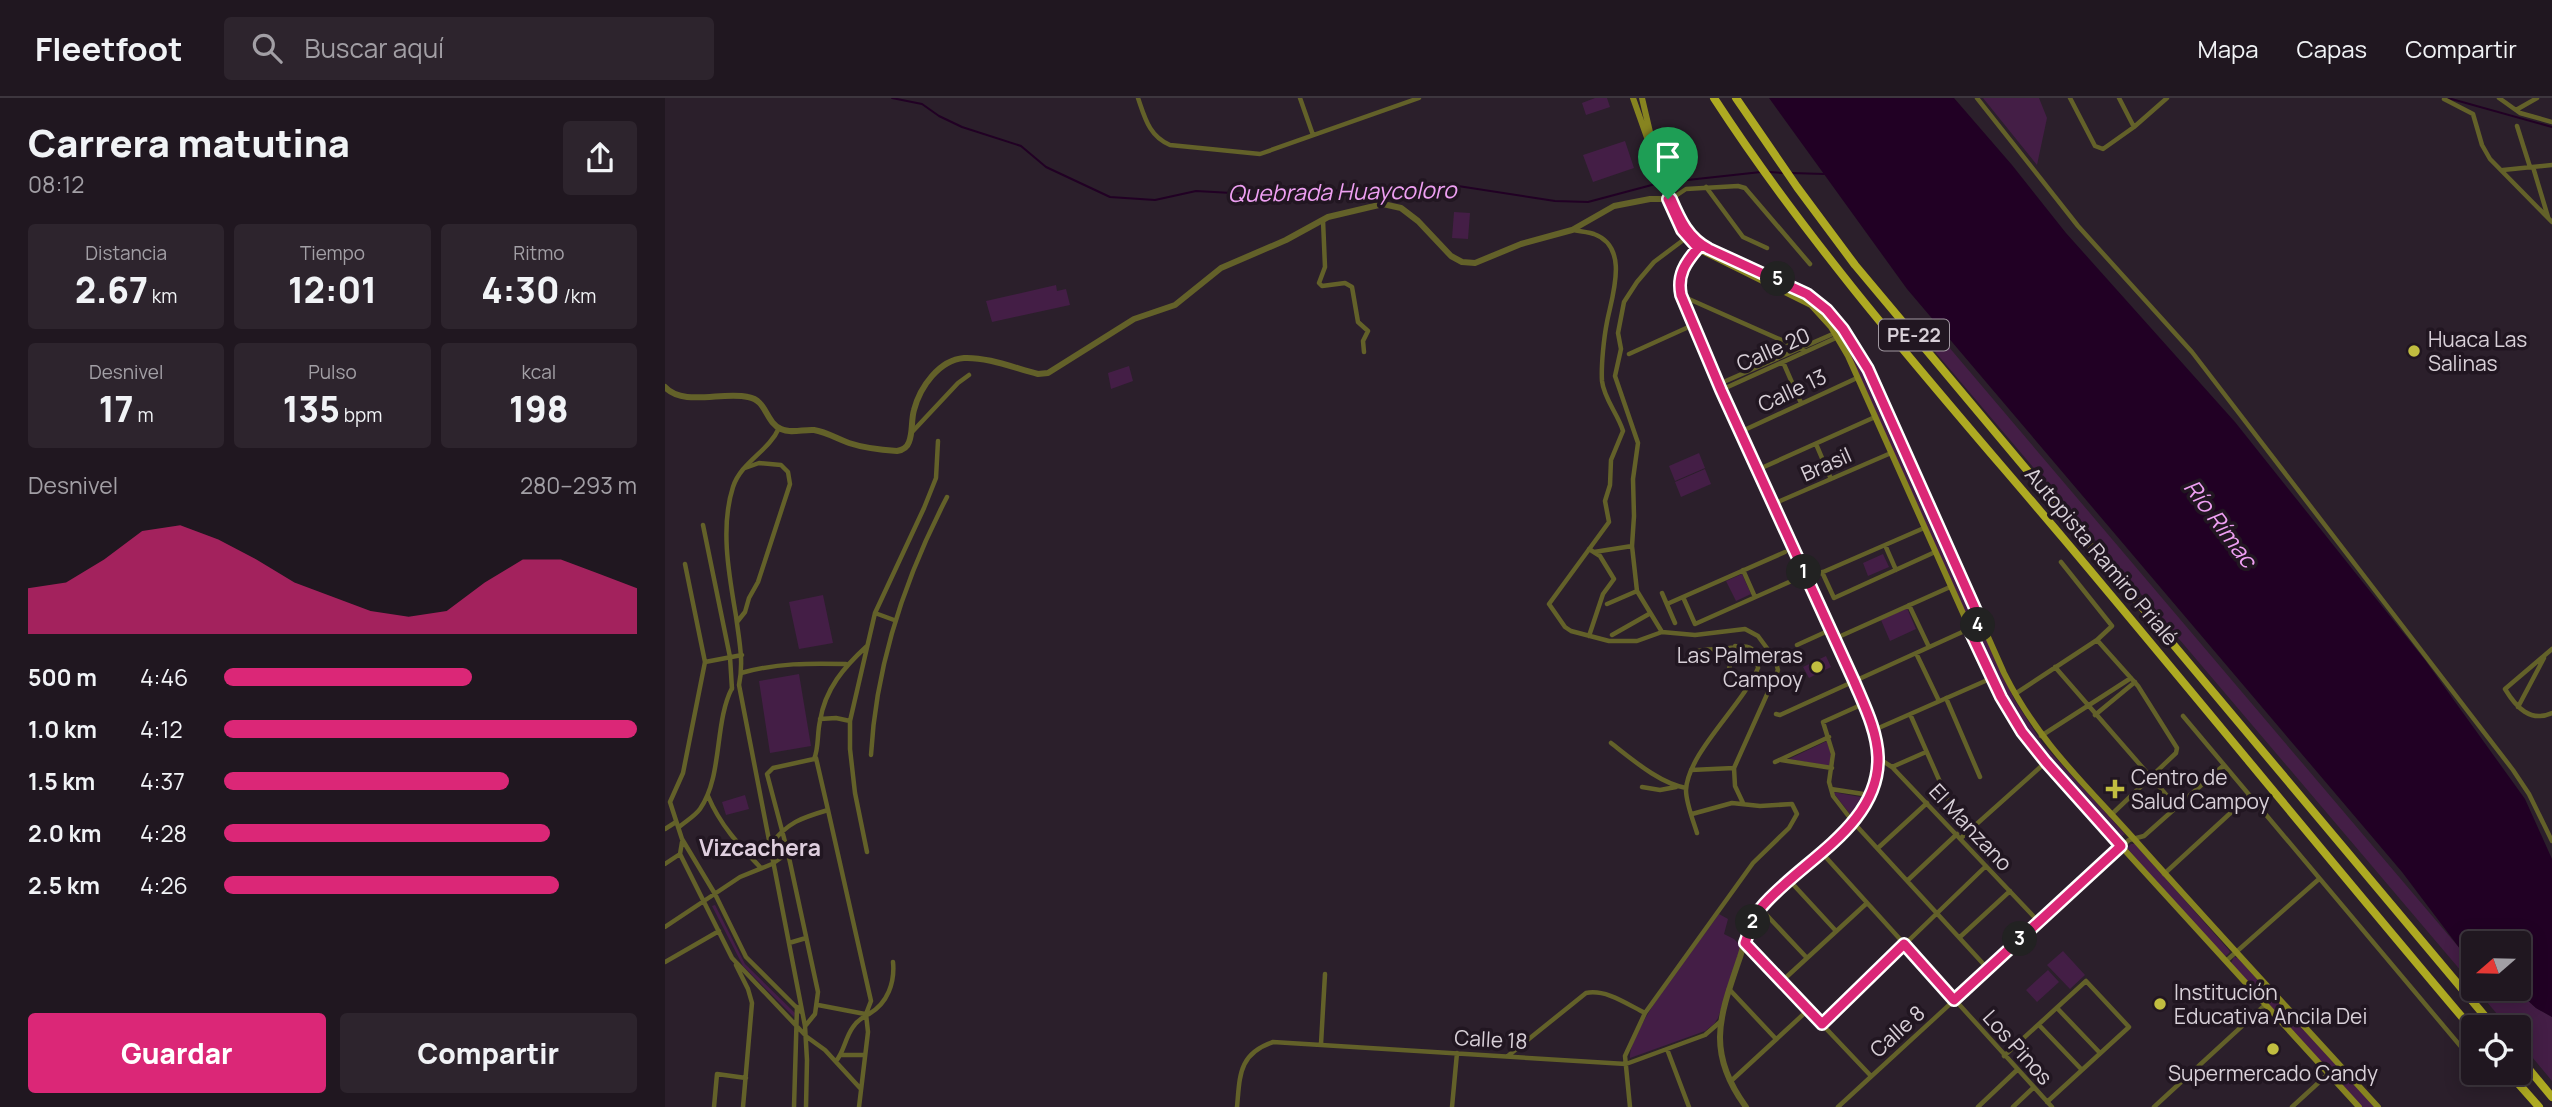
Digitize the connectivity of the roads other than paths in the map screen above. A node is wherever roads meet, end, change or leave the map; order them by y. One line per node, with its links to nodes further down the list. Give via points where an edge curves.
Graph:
1 (1137, 98): 19 (street, via 1150,132 1170,145 1251,155)
2 (1300, 98): 19 (street)
3 (1419, 98): 19 (street)
4 (1633, 98): 21 (main road)
5 (1643, 98): 21 (main road)
6 (1714, 98): 216 (highway, Autopista Ramiro Prialé / PE-22, via 1756,163 1878,319)
7 (1737, 98): 215 (highway, Autopista Ramiro Prialé / PE-22, via 1855,265)
8 (1977, 98): 165 (street, via 2078,226 2177,334 2264,443 2513,771)
9 (2070, 98): 18 (street, via 2099,149)
10 (2119, 98): 18 (street)
11 (2167, 98): 18 (street)
12 (2499, 98): 15 (street)
13 (2537, 98): 15 (street)
14 (2444, 99): 23 (street, via 2473,114 2486,152)
15 (2516, 110): 16 (street)
16 (2552, 122)
17 (2517, 126): 22 (street)
18 (2134, 127)
19 (1313, 135)
20 (2552, 164): 22 (street)
21 (1659, 167): 25 (main road)
22 (2532, 167): 23 (street); 27 (street)
23 (2502, 170): 27 (street)
24 (1706, 187): 25 (street); 31 (street, via 1743,237); 32 (street, via 1748,189)
25 (1668, 195): 28 (street, via 1614,206); 29 (main road); 86 (main road, via 1698,242 1807,294 1843,329 1868,369)
26 (1323, 220): 28 (street, via 1383,204 1401,208 1451,256 1475,263); 37 (street, via 1325,267 1319,284 1352,287 1358,321 1367,331); 46 (street, via 1221,268 1175,305 1135,319 1048,373 972,358 951,360 920,392)
27 (2550, 220)
28 (1572, 230): 64 (street, via 1594,234 1607,243 1617,280 1606,323 1602,379 1623,431 1611,460 1605,501 1609,522)
29 (1686, 238): 30 (main road); 63 (street, via 1654,262 1637,282 1625,302 1618,333 1621,349 1615,376 1638,443)
30 (1698, 248): 33 (street, via 1682,270); 35 (main road, via 1811,305)
31 (1767, 248)
32 (1810, 264)
33 (1681, 295): 34 (street); 36 (street)
34 (1693, 325): 39 (street); 44 (street)
35 (1837, 335): 36 (street, Calle 20); 38 (street, Calle 20); 42 (main road)
36 (1801, 348): 38 (street); 44 (street, Calle 20)
37 (1364, 352)
38 (1807, 352): 40 (street, Calle 20)
39 (1629, 354)
40 (1783, 362): 44 (street, Calle 20); 45 (street)
41 (969, 375): 48 (street)
42 (1857, 378): 45 (street, Calle 13); 47 (main road)
43 (665, 387): 49 (street, via 686,398 751,397 762,403)
44 (1720, 387): 50 (street)
45 (1801, 403): 50 (street, Calle 13)
46 (913, 415): 48 (street); 51 (street)
47 (1875, 417): 53 (street); 54 (main road)
48 (923, 419): 51 (street)
49 (779, 428): 51 (street, via 827,433 850,443 897,451 904,449); 55 (street)
50 (1740, 432): 56 (street)
51 (911, 434)
52 (938, 441): 81 (street, via 936,478)
53 (1816, 444): 56 (street); 57 (street)
54 (1891, 453): 57 (street, Brasil); 61 (main road)
55 (744, 468): 84 (street, via 733,484 726,522); 84 (street, via 759,463 781,465 790,484 758,582)
56 (1757, 470): 59 (street)
57 (1831, 479): 59 (street, Brasil)
58 (947, 497): 83 (street)
59 (1773, 504): 72 (street)
60 (703, 525): 103 (street)
61 (1924, 528): 62 (street); 66 (main road)
62 (1885, 545): 70 (street); 71 (street)
63 (1632, 546): 64 (street); 74 (street)
64 (1591, 551): 91 (street, via 1607,564 1614,579 1603,594); 91 (street, via 1549,604 1565,626)
65 (1784, 552): 69 (street)
66 (1935, 552): 70 (street); 73 (main road)
67 (2061, 562): 93 (street, via 2111,623)
68 (685, 564): 104 (street)
69 (1743, 570): 76 (street); 77 (street)
70 (1896, 570): 71 (street, via 1834,598)
71 (1822, 572): 72 (street)
72 (1806, 577): 77 (street); 88 (street)
73 (1950, 586): 80 (street); 87 (main road)
74 (1637, 590): 78 (street); 82 (street)
75 (1662, 593): 79 (street)
76 (1683, 597): 77 (street, via 1695,624); 79 (street)
77 (1755, 597)
78 (1607, 604)
79 (1667, 604): 85 (street)
80 (1909, 605): 92 (street); 97 (street)
81 (875, 613): 83 (street); 95 (street)
82 (1649, 614): 89 (street); 90 (street)
83 (894, 620): 132 (street, via 873,715)
84 (737, 623): 102 (street)
85 (1675, 623)
86 (1982, 624): 87 (street); 114 (main road)
87 (1969, 629): 97 (street); 109 (main road)
88 (1830, 630): 92 (street); 94 (street)
89 (1662, 632): 91 (street, via 1637,641); 138 (street, via 1695,635 1745,629 1758,636 1775,659 1776,676)
90 (1612, 635)
91 (1589, 636)
92 (1834, 639): 111 (street)
93 (2097, 640): 106 (street); 110 (street)
94 (1797, 645)
95 (867, 646): 105 (street); 126 (street)
96 (1735, 646): 99 (street); 107 (street); 140 (street, via 1748,647 1758,668)
97 (1929, 647): 100 (street)
98 (2552, 649): 101 (street)
99 (1698, 650)
100 (1916, 653): 111 (street); 116 (street)
101 (2546, 654): 119 (street); 119 (street, via 2505,689)
102 (741, 655): 103 (street); 108 (street)
103 (730, 657): 104 (street); 113 (street)
104 (705, 662): 158 (street, via 683,773 671,796)
105 (847, 664): 108 (street, via 794,662); 125 (street, via 829,690)
106 (2055, 667): 114 (street); 118 (street)
107 (1729, 669)
108 (741, 673): 112 (street)
109 (1992, 678): 115 (street); 135 (main road)
110 (2133, 680): 118 (street); 123 (street); 142 (street, via 2176,746 2176,752)
111 (1854, 681): 117 (street); 121 (street)
112 (739, 685): 113 (street); 166 (street)
113 (731, 689): 147 (street)
114 (2014, 694): 128 (main road)
115 (1946, 698): 116 (street); 141 (street)
116 (1939, 701): 122 (street)
117 (1863, 704): 127 (street); 129 (street, via 1823,722)
118 (2087, 706): 123 (street); 128 (street)
119 (2518, 707): 120 (street, via 2533,717)
120 (2552, 713)
121 (1776, 714)
122 (1910, 714): 127 (street); 131 (street)
123 (2095, 715): 142 (street)
124 (2182, 716): 136 (street)
125 (820, 719): 126 (street); 133 (street)
126 (850, 721): 169 (street, via 855,793)
127 (1874, 730): 134 (street)
128 (2041, 736): 156 (main road)
129 (1829, 737): 139 (street); 139 (street, via 1777,761)
130 (1611, 743): 143 (street, via 1638,765)
131 (1926, 752): 137 (street); 153 (street)
132 (870, 755)
133 (816, 757): 154 (street); 160 (street, via 773,768 767,774)
134 (1878, 758): 137 (street, El Manzano); 148 (street)
135 (2046, 762): 162 (street); 167 (main road)
136 (2224, 765): 149 (street); 152 (street, Calle 8)
137 (1892, 767): 151 (street, El Manzano)
138 (1734, 768): 140 (street); 150 (street, via 1735,786)
139 (1832, 768): 146 (street)
140 (1691, 770): 145 (street)
141 (1980, 776)
142 (2150, 777): 152 (street); 156 (street)
143 (1677, 786): 144 (street); 145 (street)
144 (1641, 788)
145 (1686, 788): 155 (street)
146 (1830, 789): 148 (street); 157 (street)
147 (708, 795): 158 (street, via 698,811); 176 (street, via 729,835)
148 (1870, 795): 157 (street)
149 (2249, 796): 177 (street); 178 (street)
150 (1743, 803): 155 (street); 213 (street, via 1792,804 1797,814 1753,863)
151 (1927, 803): 162 (street, El Manzano); 168 (street)
152 (2176, 806): 164 (street, Calle 8)
153 (1952, 809)
154 (828, 810): 160 (street, via 795,820); 214 (street, via 870,1001)
155 (1692, 814): 161 (street)
156 (2111, 815): 164 (main road)
157 (1853, 821): 168 (street); 170 (street)
158 (678, 824): 159 (street); 163 (street)
159 (665, 829)
160 (780, 831): 166 (street); 171 (street)
161 (1697, 833)
162 (1959, 836): 175 (street, El Manzano); 179 (street)
163 (682, 839): 172 (street); 182 (street)
164 (2134, 840): 167 (street, Calle 8); 177 (main road)
165 (2552, 841)
166 (770, 845): 174 (street)
167 (2121, 846): 187 (street, Calle 8); 201 (main road)
168 (1878, 848): 179 (street)
169 (867, 852)
170 (1821, 852): 180 (street); 184 (street, Los Pinos)
171 (787, 853): 174 (street); 192 (street)
172 (680, 854): 173 (street); 183 (street)
173 (665, 864)
174 (772, 864): 176 (street); 193 (street)
175 (1986, 866): 181 (street, El Manzano); 186 (street)
176 (761, 868): 182 (street)
177 (2164, 874): 196 (main road)
178 (2319, 878): 196 (street); 225 (street)
179 (1908, 880): 186 (street)
180 (1790, 881): 185 (street); 190 (street)
181 (2010, 891): 187 (street, El Manzano); 191 (street)
182 (715, 894): 183 (street); 209 (street, via 746,957)
183 (704, 901): 188 (street); 189 (street)
184 (1867, 902): 190 (street); 195 (street, Los Pinos)
185 (1761, 908): 194 (street); 198 (street)
186 (1937, 912): 191 (street); 195 (street)
187 (2038, 921): 202 (street, Calle 8)
188 (665, 927)
189 (719, 931): 197 (street); 199 (street)
190 (1836, 931): 198 (street)
191 (1960, 937): 202 (street)
192 (806, 938): 193 (street); 207 (street)
193 (789, 943): 212 (street)
194 (1745, 943): 204 (street); 205 (street)
195 (1904, 944): 206 (street, Los Pinos); 218 (street)
196 (2235, 952): 201 (street); 263 (main road)
197 (732, 958): 220 (street); 240 (street, via 752,1003)
198 (1807, 958): 204 (street)
199 (665, 962)
200 (893, 962): 214 (street, via 888,995)
201 (2225, 962): 208 (main road)
202 (1988, 969): 206 (street, Calle 8)
203 (1325, 974): 224 (street)
204 (1781, 982): 211 (street)
205 (1729, 989): 217 (street); 223 (street)
206 (1954, 1000): 232 (street, Los Pinos); 239 (street, Calle 8)
207 (818, 1005): 214 (street); 221 (street)
208 (2265, 1005): 238 (main road); 261 (street)
209 (797, 1007): 212 (street); 220 (street)
210 (2057, 1008): 219 (street); 228 (street); 228 (street, via 2086,981 2129,1027)
211 (1808, 1010): 218 (street); 223 (street)
212 (803, 1013): 221 (street)
213 (1645, 1013): 231 (street, via 1612,996 1586,993); 234 (street, via 1628,1046)
214 (866, 1014): 229 (street, via 853,1026); 230 (street)
215 (2484, 1015)
216 (2461, 1016)
217 (1720, 1022): 226 (street, Calle 18, via 1705,1035); 241 (street, via 1719,1041)
218 (1822, 1024): 239 (street)
219 (2039, 1025): 232 (street); 236 (street)
220 (797, 1026): 222 (street); 250 (street)
221 (805, 1026): 222 (street)
222 (807, 1037): 233 (street); 251 (street)
223 (1776, 1039): 241 (street)
224 (1321, 1044): 227 (street, Calle 18); 253 (street, Calle 18, via 1273,1042 1253,1052 1242,1066)
225 (2461, 1047)
226 (1667, 1049): 234 (street, Calle 18); 256 (street)
227 (1457, 1053): 231 (street, Calle 18); 254 (street)
228 (2100, 1054): 236 (street)
229 (842, 1055): 230 (street); 233 (street)
230 (865, 1055): 243 (street)
231 (1508, 1056): 234 (street, Calle 18)
232 (2004, 1056): 235 (street, Los Pinos)
233 (836, 1061): 243 (street)
234 (1626, 1064): 255 (street)
235 (2017, 1070): 244 (street, Los Pinos); 259 (street)
236 (2082, 1070): 246 (street)
237 (2531, 1072): 245 (highway)
238 (2328, 1074): 247 (main road); 262 (street)
239 (1871, 1076): 258 (street, Calle 8)
240 (746, 1078): 248 (street, via 717,1074); 249 (street)
241 (1731, 1081): 257 (street)
242 (2520, 1085): 264 (highway)
243 (861, 1088): 252 (street)
244 (2033, 1088): 246 (street, Los Pinos); 260 (street)
245 (2552, 1097)
246 (2050, 1105)
247 (2357, 1106)
248 (714, 1107)
249 (743, 1107)
250 (794, 1107)
251 (806, 1107)
252 (859, 1107)
253 (1237, 1107)
254 (1452, 1107)
255 (1630, 1107)
256 (1689, 1107)
257 (1746, 1107)
258 (1838, 1107)
259 (1978, 1107)
260 (2013, 1107)
261 (2154, 1107)
262 (2292, 1107)
263 (2378, 1107)
264 (2539, 1107)

